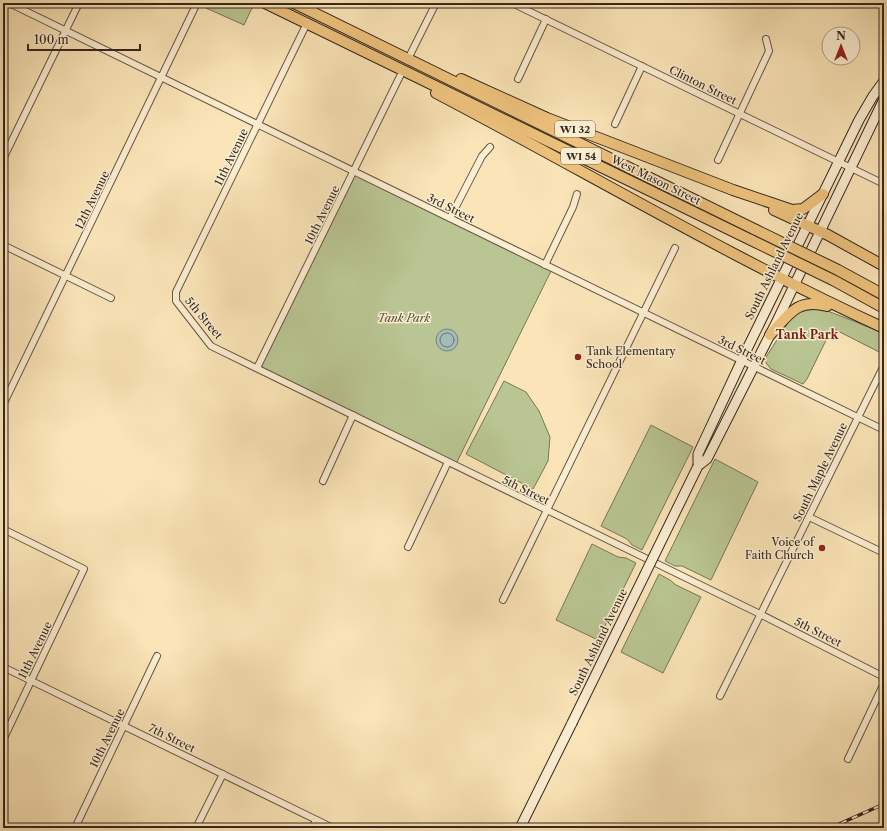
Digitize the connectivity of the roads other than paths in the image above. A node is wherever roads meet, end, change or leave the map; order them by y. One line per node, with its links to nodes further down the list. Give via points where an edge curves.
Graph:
1 (9, 3): 11 (street, 3rd Street)
2 (79, 3): 11 (street)
3 (197, 3): 17 (street, 12th Avenue)
4 (265, 3): 10 (main road, West Mason Street)
5 (294, 3): 8 (main road, West Mason Street / WI 32)
6 (436, 3): 13 (street)
7 (512, 3): 9 (street, Clinton Street)
8 (314, 8): 13 (main road, West Mason Street / WI 32)
9 (546, 19): 15 (street, Clinton Street); 18 (street)
10 (307, 23): 16 (main road, West Mason Street); 22 (street, 11th Avenue)
11 (66, 30): 17 (street, 3rd Street); 25 (street)
12 (766, 39): 21 (street, via 769,51)
13 (408, 59): 14 (main road, West Mason Street / WI 32)
14 (419, 65): 31 (main road, WI 32, via 450,74 547,118); 44 (main road, West Mason Street / WI 54, bridge, via 838,270)
15 (642, 66): 21 (street, Clinton Street); 23 (street)
16 (407, 72): 29 (street, 10th Avenue); 42 (main road, via 425,87 557,160); 47 (main road, West Mason Street / WI 54, bridge, via 833,280)
17 (162, 78): 22 (street, 3rd Street); 41 (street, 12th Avenue)
18 (518, 79)
19 (884, 81): 27 (main road, South Ashland Avenue, via 870,101)
20 (884, 99): 28 (main road, South Ashland Avenue)
21 (740, 114): 26 (street); 27 (street, Clinton Street)
22 (258, 124): 29 (street, 3rd Street); 46 (street, 11th Avenue, via 176,292)
23 (615, 124)
24 (490, 147): 34 (street, via 482,156)
25 (3, 160)
26 (718, 160)
27 (838, 162): 28 (street, Clinton Street); 33 (main road, South Ashland Avenue)
28 (852, 168): 30 (street, Clinton Street); 36 (main road, South Ashland Avenue)
29 (354, 172): 34 (street, 3rd Street); 55 (street, 10th Avenue)
30 (884, 184)
31 (733, 190): 33 (main road, via 792,210 803,209); 35 (main road, WI 32)
32 (577, 194): 39 (street)
33 (822, 194): 35 (main road, South Ashland Avenue)
34 (450, 218): 39 (street, 3rd Street)
35 (807, 225): 36 (main road); 42 (main road, South Ashland Avenue)
36 (821, 231): 40 (main road); 43 (main road, South Ashland Avenue)
37 (3, 245): 41 (street)
38 (675, 248): 49 (street)
39 (545, 265): 49 (street, 3rd Street)
40 (884, 266)
41 (66, 276): 45 (street); 56 (street, 12th Avenue)
42 (782, 278): 43 (main road); 52 (main road, South Ashland Avenue)
43 (794, 285): 48 (main road); 51 (main road, South Ashland Avenue)
44 (884, 295)
45 (111, 298)
46 (176, 301): 55 (street, 5th Street, via 211,346)
47 (884, 308)
48 (845, 310): 50 (main road); 51 (main road, via 806,304 790,312)
49 (643, 313): 52 (street, 3rd Street); 63 (street)
50 (884, 328)
51 (770, 335): 54 (main road, South Ashland Avenue)
52 (742, 361): 54 (street, 3rd Street); 61 (main road, South Ashland Avenue, via 698,454)
53 (884, 365): 58 (street, South Maple Avenue)
54 (754, 366): 58 (street, 3rd Street); 61 (main road, South Ashland Avenue, via 707,459)
55 (257, 368): 57 (street, 5th Street)
56 (3, 405)
57 (353, 415): 60 (street, 5th Street); 62 (street)
58 (858, 417): 59 (street, 3rd Street); 64 (street, South Maple Avenue)
59 (884, 430)
60 (448, 462): 63 (street, 5th Street); 66 (street)
61 (698, 466): 85 (main road, South Ashland Avenue, bridge)
62 (323, 481)
63 (546, 510): 68 (street); 69 (street, 5th Street)
64 (809, 516): 67 (street); 69 (street, South Maple Avenue)
65 (3, 529): 73 (street, 11th Avenue, via 84,569)
66 (408, 547)
67 (884, 553)
68 (503, 600)
69 (760, 614): 72 (street, 5th Street); 75 (street, South Maple Avenue)
70 (157, 656): 76 (street, 10th Avenue)
71 (3, 667): 73 (street, 7th Street)
72 (884, 677)
73 (31, 680): 76 (street, 7th Street); 77 (street, 11th Avenue)
74 (884, 683): 78 (street)
75 (720, 696)
76 (124, 726): 79 (street, 7th Street); 81 (street, 10th Avenue)
77 (3, 740)
78 (848, 759)
79 (223, 774): 80 (street, 7th Street); 82 (street)
80 (316, 820): 83 (street); 84 (street, 7th Street)
81 (75, 828)
82 (196, 828)
83 (312, 828)
84 (333, 828)
85 (520, 828)

